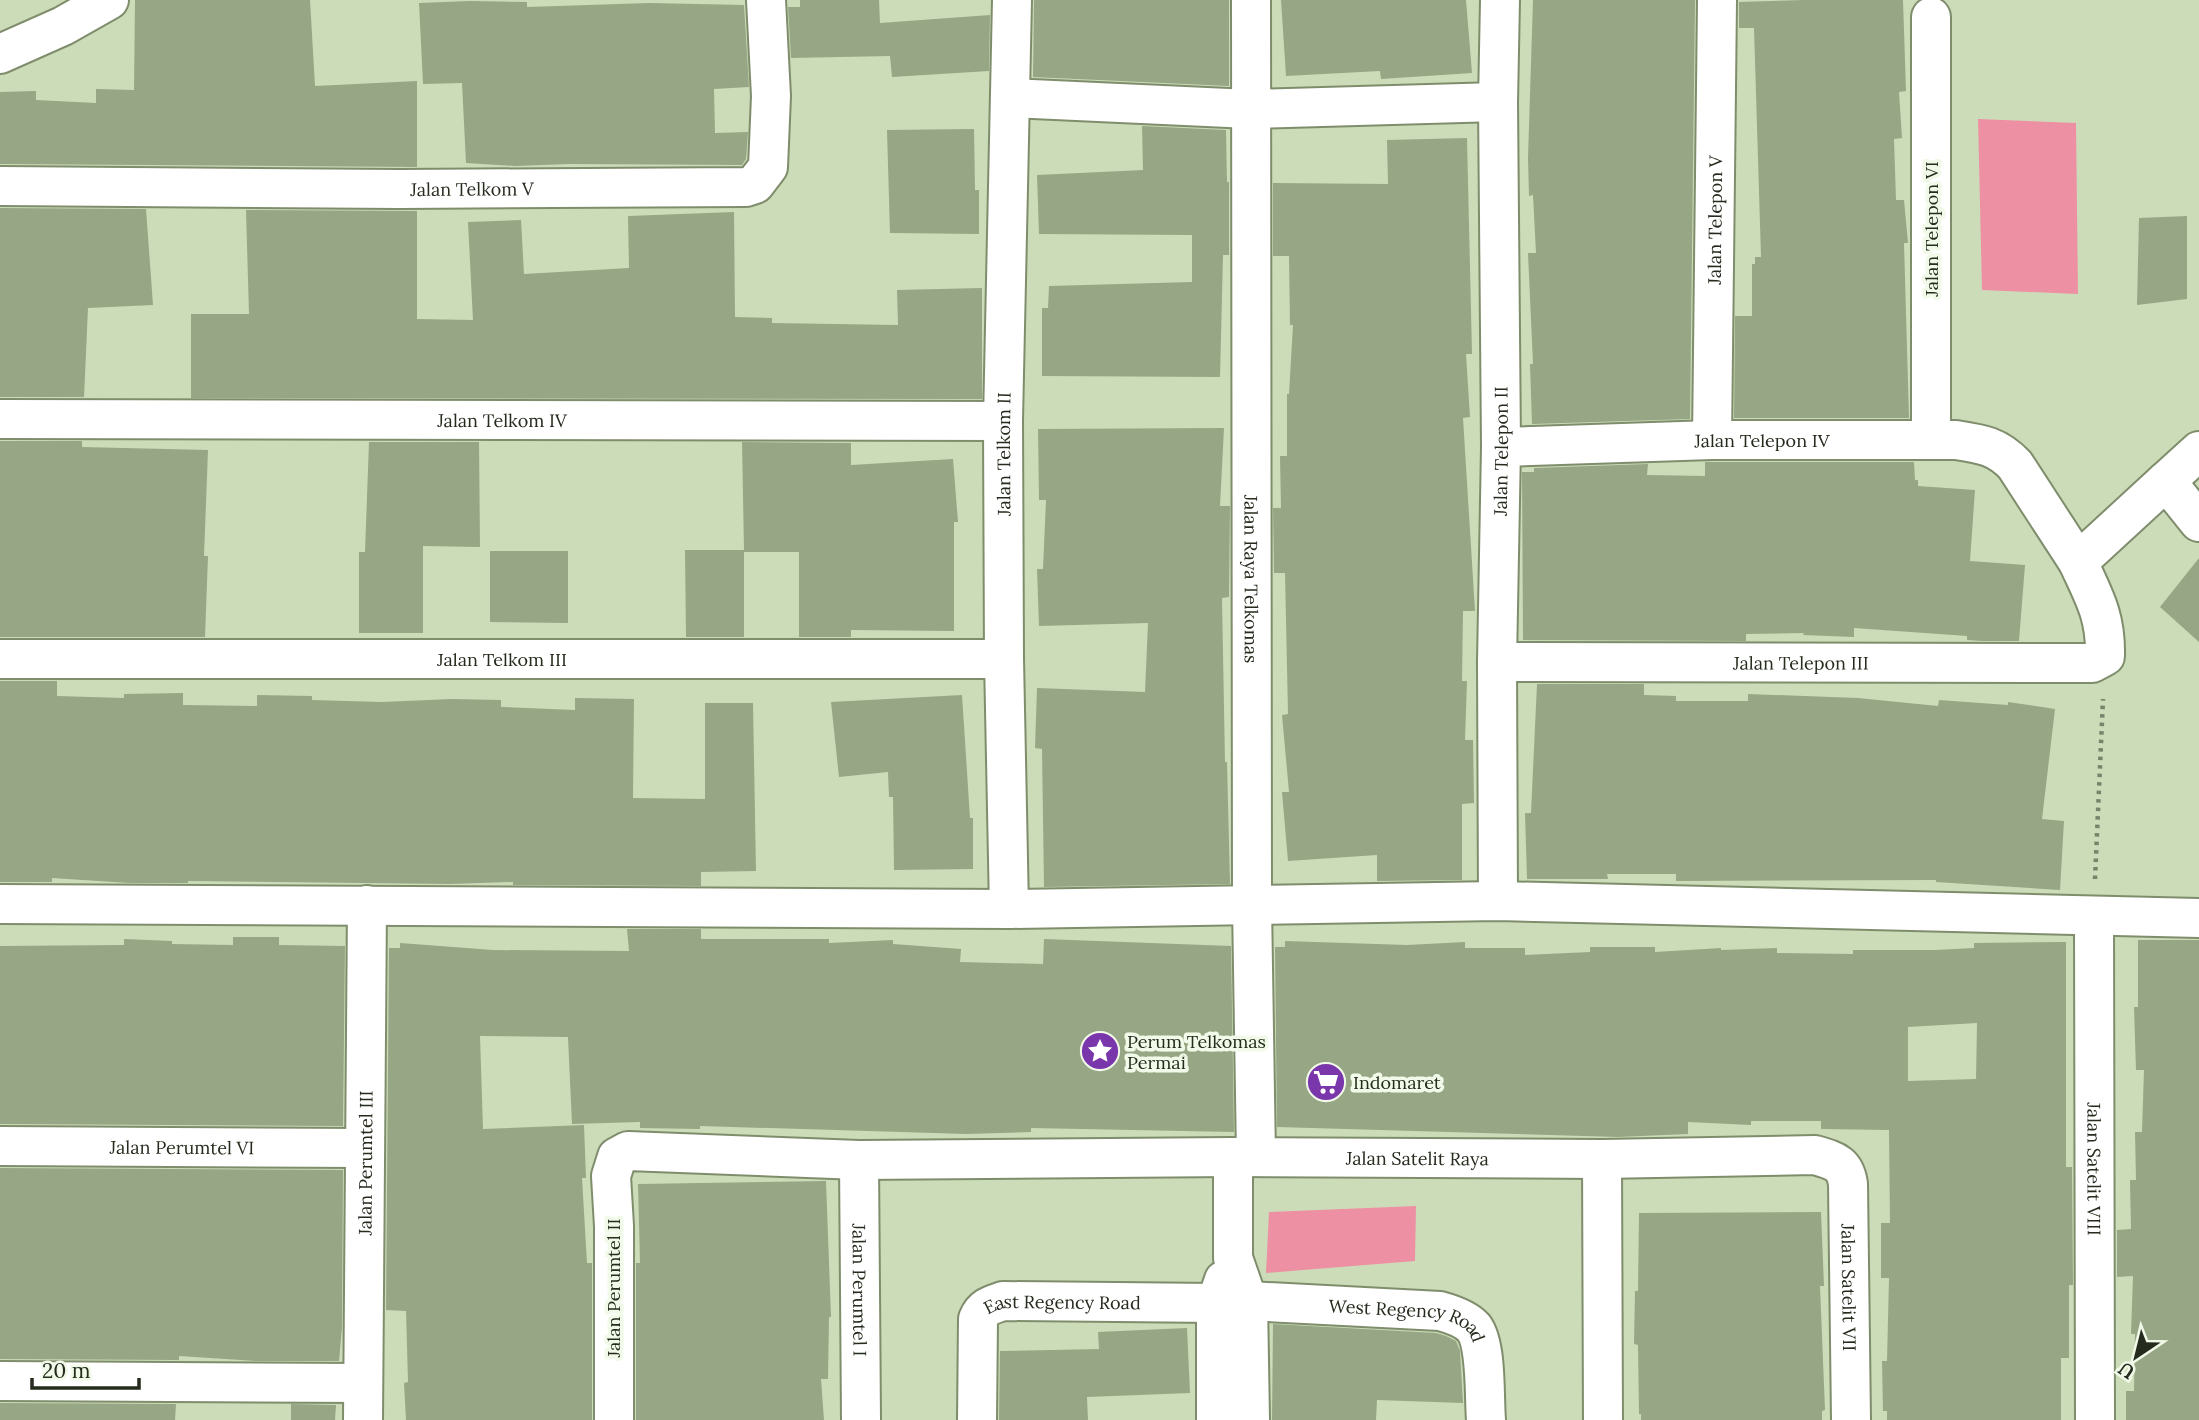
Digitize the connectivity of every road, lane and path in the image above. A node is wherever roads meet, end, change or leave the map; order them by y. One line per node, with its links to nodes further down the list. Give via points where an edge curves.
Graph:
1 (109, 0): 8 (street)
2 (766, 0): 12 (street, Jalan Telkom V, via 771,96 768,167 755,184 746,187)
3 (1012, 0): 9 (street, Jalan Telkom II)
4 (1251, 0): 11 (street, Jalan Raya Telkomas)
5 (1500, 0): 10 (street, Jalan Telepon II)
6 (1717, 0): 15 (street, Jalan Telepon V)
7 (1931, 18): 16 (street, Jalan Telepon VI)
8 (0, 54)
9 (1011, 99): 11 (street); 14 (street, Jalan Telkom II)
10 (1498, 103): 11 (street); 17 (street, Jalan Telepon II)
11 (1250, 110): 28 (street, Jalan Raya Telkomas)
12 (0, 186)
13 (0, 419): 14 (street, Jalan Telkom IV)
14 (1003, 421): 24 (street, Jalan Telkom II)
15 (1712, 440): 16 (street, Jalan Telepon IV); 17 (street, Jalan Telepon IV)
16 (1931, 440): 21 (street, Jalan Telepon IV, via 1983,444 2003,452)
17 (1501, 447): 25 (street, Jalan Telepon II)
18 (2199, 451): 19 (street)
19 (2166, 481): 20 (street); 21 (street)
20 (2199, 522)
21 (2078, 562): 22 (street, via 2105,630)
22 (2105, 656): 25 (street, Jalan Telepon III, via 2092,663); 31 (path)
23 (0, 659): 24 (street, Jalan Telkom III)
24 (1003, 659): 30 (street, Jalan Telkom II)
25 (1497, 662): 26 (street, Jalan Telepon II)
26 (1498, 901): 28 (street); 31 (street)
27 (0, 904): 29 (street)
28 (1252, 904): 30 (street); 36 (street, Jalan Raya Telkomas)
29 (367, 905): 30 (street); 34 (street, Jalan Perumtel III)
30 (1009, 909)
31 (2094, 917): 32 (street); 52 (street, Jalan Satelit VIII)
32 (2199, 918)
33 (0, 1146): 34 (street, Jalan Perumtel VI)
34 (364, 1148): 42 (street, Jalan Perumtel III)
35 (617, 1157): 38 (street, Jalan Satelit Raya, via 628,1151); 44 (street, Jalan Perumtel II, via 611,1176)
36 (1245, 1157): 37 (street, Jalan Satelit Raya); 38 (street, Jalan Satelit Raya); 40 (street, Jalan Raya Telkomas)
37 (1602, 1159): 39 (street, Jalan Satelit Raya, via 1815,1155); 50 (street)
38 (859, 1160): 45 (street, Jalan Perumtel I)
39 (1833, 1160): 51 (street, Jalan Satelit VII, via 1846,1171 1848,1184)
40 (1232, 1302): 46 (street, East Regency Road, via 1003,1301 988,1306 978,1319); 47 (street, Jalan Raya Telkomas); 48 (street, Jalan Raya Telkomas); 49 (street, West Regency Road, via 1453,1315 1473,1328 1480,1342)
41 (0, 1381): 42 (street)
42 (363, 1383): 43 (street, Jalan Perumtel III)
43 (363, 1420)
44 (614, 1420)
45 (861, 1420)
46 (977, 1420)
47 (1216, 1420)
48 (1250, 1420)
49 (1486, 1420)
50 (1603, 1420)
51 (1851, 1420)
52 (2095, 1420)

